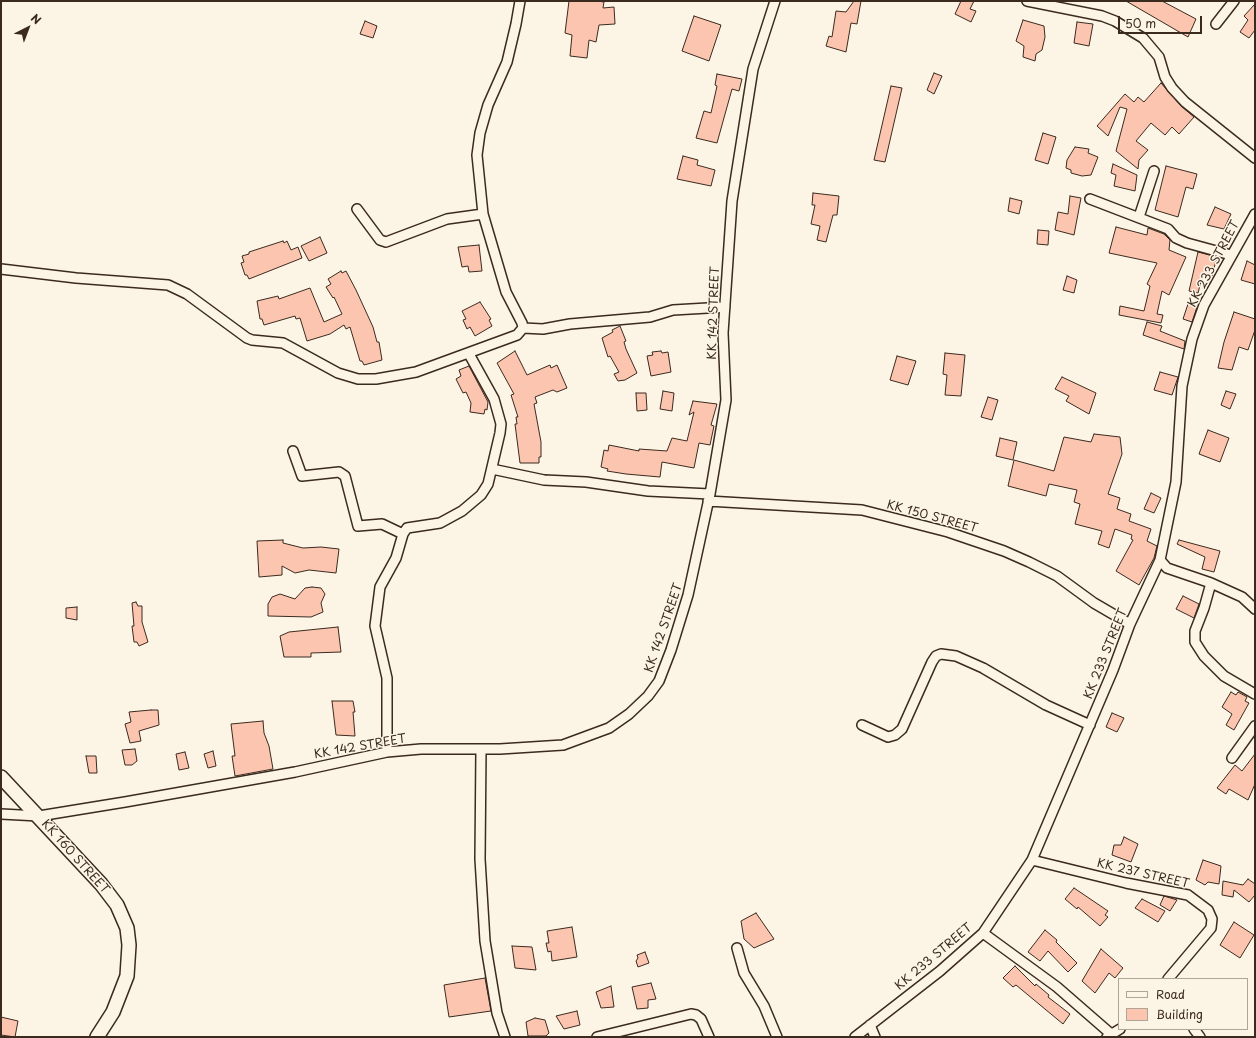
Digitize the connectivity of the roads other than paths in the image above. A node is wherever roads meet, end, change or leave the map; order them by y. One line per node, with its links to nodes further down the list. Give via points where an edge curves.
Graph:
1 (520, 1): 10 (street, via 507,62 488,105 480,133 477,156)
2 (775, 1): 15 (street, KK 142 STREET, via 752,76 732,201)
3 (1027, 1): 6 (street, via 1102,16 1143,38 1159,57 1165,77 1172,88 1185,102)
4 (1234, 1): 5 (street)
5 (1216, 24)
6 (1255, 158)
7 (1154, 171): 12 (street)
8 (1090, 199): 12 (street)
9 (357, 209): 10 (street, via 380,240 386,242 447,219)
10 (483, 214): 16 (street, via 506,292)
11 (1255, 214): 13 (street, KK 233 STREET)
12 (1139, 217): 13 (street, via 1168,229 1176,238 1187,243)
13 (1231, 255): 22 (street, KK 233 STREET, via 1204,304 1192,339 1182,386 1176,482)
14 (1, 269): 17 (street, via 168,285 187,294 247,338 283,343 338,373 358,379 376,379 416,372)
15 (725, 307): 16 (street, via 673,310 650,317 543,329); 20 (street, KK 142 STREET, via 726,400)
16 (523, 328): 17 (street, via 517,335)
17 (469, 354): 19 (street, via 494,399 501,424)
18 (293, 451): 21 (street, via 302,476 339,472 345,476 358,526 382,524)
19 (492, 469): 20 (street, KK 150 STREET, via 544,480 586,482); 21 (street, via 485,490 475,502 440,523 410,527)
20 (709, 498): 25 (street, KK 150 STREET, via 862,510 948,532 1029,562 1056,576); 30 (street, KK 142 STREET, via 688,595 659,681 648,696 624,718 589,736 563,744)
21 (403, 534): 31 (street, via 396,558 380,588 375,626 387,678)
22 (1160, 560): 23 (street, via 1168,568); 25 (street, KK 233 STREET)
23 (1211, 584): 24 (street, via 1242,597); 26 (street, via 1195,631 1195,642 1204,656 1224,676)
24 (1255, 609)
25 (1130, 624): 28 (street, KK 233 STREET)
26 (1255, 694)
27 (862, 725): 28 (street, via 888,737 902,729 932,662 941,654 956,656 983,668 1046,704)
28 (1090, 725): 36 (street, KK 233 STREET)
29 (1255, 726): 32 (street)
30 (481, 749): 31 (street, KK 142 STREET); 44 (street, via 480,859 485,941 497,1013)
31 (387, 752): 35 (street, KK 142 STREET, via 220,786)
32 (1232, 758)
33 (1, 777): 35 (main road, KK 160 STREET)
34 (1, 814): 35 (street, KK 142 STREET)
35 (38, 816): 43 (main road, KK 160 STREET, via 101,884 117,905 127,928 127,976 112,1012)
36 (1032, 860): 37 (street, KK 233 STREET); 39 (street, KK 237 STREET, via 1188,895 1208,910 1212,919 1211,928)
37 (983, 933): 40 (street, KK 233 STREET, via 940,971); 42 (street, via 1057,987)
38 (737, 948): 47 (street, via 744,973 764,1006)
39 (1169, 978)
40 (870, 1025): 48 (street, KK 233 STREET); 49 (street)
41 (1118, 1030): 42 (street)
42 (1109, 1035)
43 (97, 1037)
44 (505, 1037)
45 (597, 1037): 46 (street, via 691,1014 701,1019)
46 (709, 1037)
47 (777, 1037)
48 (855, 1037)
49 (875, 1037)

